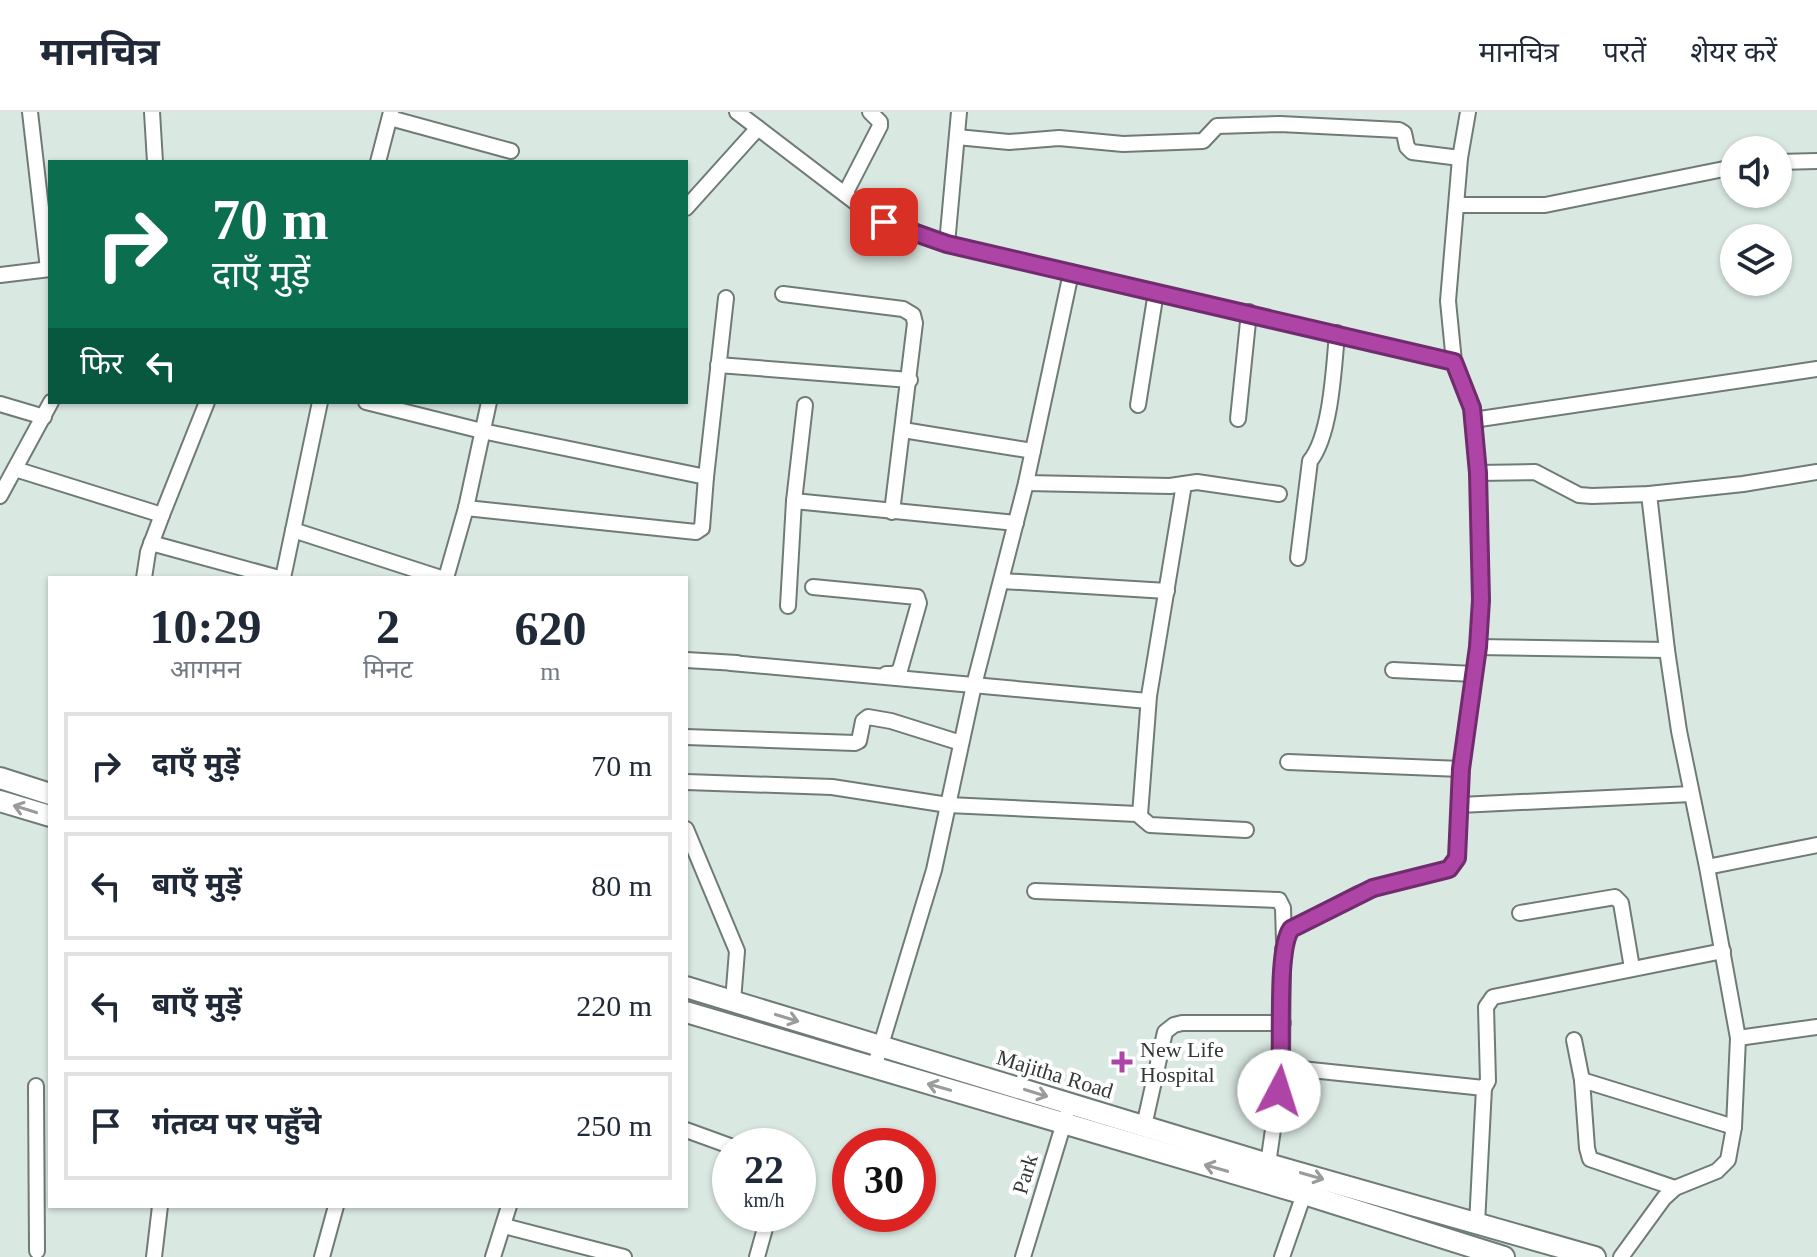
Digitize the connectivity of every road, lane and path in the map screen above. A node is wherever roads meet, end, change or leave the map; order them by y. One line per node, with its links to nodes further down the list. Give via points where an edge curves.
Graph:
1 (30, 112): 21 (street)
2 (152, 112): 12 (street)
3 (737, 112): 8 (street)
4 (870, 112): 17 (street, via 880,126)
5 (959, 112): 9 (street)
6 (1468, 112): 11 (street)
7 (390, 115): 10 (street); 13 (street)
8 (758, 128): 17 (street); 19 (street)
9 (957, 137): 11 (street, via 996,142 1203,141 1217,126 1280,124 1399,130 1412,152); 20 (street)
10 (511, 151)
11 (1460, 158): 18 (street)
12 (155, 160)
13 (379, 160)
14 (1817, 161): 15 (street)
15 (1792, 162)
16 (1720, 170): 18 (street, via 1545,205)
17 (845, 194): 20 (street, via 884,222)
18 (1457, 205): 30 (street, via 1448,301)
19 (688, 206)
20 (947, 244): 23 (street)
21 (48, 261)
22 (48, 269): 24 (street)
23 (1071, 273): 25 (street); 47 (street)
24 (0, 275)
25 (1156, 292): 28 (street); 41 (street)
26 (783, 294): 33 (street, via 909,312 915,323)
27 (726, 298): 31 (street)
28 (1249, 312): 29 (street); 43 (street)
29 (1337, 333): 30 (street); 64 (street, via 1319,450 1310,461)
30 (1454, 362): 44 (street)
31 (718, 365): 33 (street); 51 (street)
32 (1817, 369): 44 (street)
33 (910, 380): 45 (street)
34 (0, 404): 42 (street)
35 (50, 404): 42 (street)
36 (206, 404): 60 (street)
37 (320, 404): 62 (street)
38 (374, 404): 46 (street)
39 (489, 404): 46 (street)
40 (805, 405): 57 (street)
41 (1138, 405)
42 (44, 417): 48 (street)
43 (1238, 419)
44 (1473, 420): 50 (street)
45 (903, 430): 47 (street); 59 (street)
46 (482, 431): 51 (street); 58 (street)
47 (1033, 451): 52 (street)
48 (15, 469): 56 (street); 60 (street)
49 (1817, 472): 55 (street)
50 (1478, 473): 55 (street, via 1535,472 1586,496); 74 (street)
51 (706, 477): 58 (street, via 702,528 696,532)
52 (1026, 483): 53 (street); 61 (street)
53 (1184, 484): 54 (street); 72 (street)
54 (1279, 494)
55 (1649, 494): 75 (street)
56 (0, 496)
57 (794, 501): 59 (street); 73 (street)
58 (466, 508): 69 (street)
59 (892, 512): 61 (street)
60 (162, 515): 63 (street)
61 (1016, 523): 70 (street)
62 (293, 530): 67 (street); 68 (street)
63 (151, 543): 65 (street); 66 (street)
64 (1298, 558)
65 (144, 576)
66 (274, 576)
67 (282, 576)
68 (438, 576)
69 (445, 576)
70 (1002, 581): 72 (street); 80 (street)
71 (813, 587): 77 (street, via 917,597 898,673)
72 (1167, 591): 81 (street)
73 (788, 606)
74 (1478, 647): 75 (street); 79 (street)
75 (1667, 650): 89 (street)
76 (688, 660): 77 (street)
77 (731, 663): 80 (street)
78 (1393, 670): 79 (street)
79 (1474, 674): 85 (street)
80 (974, 685): 81 (street); 83 (street)
81 (1148, 701): 94 (street)
82 (688, 737): 83 (street, via 855,743 868,717)
83 (961, 743): 91 (street)
84 (1288, 762): 85 (street)
85 (1461, 769): 92 (street)
86 (0, 779): 88 (main road)
87 (688, 782): 91 (street, via 832,787)
88 (48, 793)
89 (1691, 794): 92 (street); 98 (street)
90 (0, 801): 93 (main road, one-way to 90)
91 (948, 805): 94 (street); 111 (street)
92 (1460, 805): 101 (street, via 1457,858 1449,869 1358,894 1291,929)
93 (48, 815)
94 (1140, 815): 95 (street, via 1150,825)
95 (1246, 830)
96 (688, 834): 105 (street, via 737,951)
97 (1817, 845): 98 (street)
98 (1707, 867): 102 (street)
99 (1035, 891): 101 (street, via 1275,899 1283,908)
100 (1520, 913): 103 (street, via 1615,897 1621,903)
101 (1285, 941): 107 (street)
102 (1723, 951): 103 (street); 109 (street)
103 (1632, 968): 116 (street, via 1493,997 1486,1007)
104 (688, 988): 105 (main road, Majitha Road)
105 (733, 1001): 111 (main road, Majitha Road, one-way to 111)
106 (688, 1013): 113 (main road, Majitha Road)
107 (1283, 1023): 112 (street); 118 (street, via 1182,1023 1169,1028)
108 (1817, 1027): 109 (street)
109 (1738, 1038): 119 (street)
110 (1574, 1040): 114 (street)
111 (882, 1047): 113 (street); 117 (main road, Majitha Road, one-way to 117)
112 (1282, 1067): 116 (street); 123 (street)
113 (874, 1068): 117 (main road, Majitha Road, one-way to 113)
114 (1582, 1080): 119 (street); 124 (street, via 1590,1159)
115 (36, 1086): 122 (street)
116 (1484, 1088): 130 (street)
117 (1067, 1114): 118 (main road, Majitha Road); 123 (main road, Majitha Road, one-way to 117); 141 (street, Park)
118 (1144, 1126): 123 (main road, Majitha Road)
119 (1734, 1127): 124 (street, via 1724,1166)
120 (688, 1131): 121 (street)
121 (712, 1139)
122 (43, 1164): 134 (street)
123 (1267, 1173): 125 (main road, Majitha Road); 129 (main road, Majitha Road, one-way to 129)
124 (1675, 1188): 145 (street)
125 (1304, 1194): 133 (main road, Majitha Road); 142 (street)
126 (160, 1208): 136 (street)
127 (335, 1208): 137 (street)
128 (508, 1208): 131 (street)
129 (1427, 1210): 130 (main road, Majitha Road); 133 (main road)
130 (1477, 1224): 144 (main road, Majitha Road)
131 (504, 1226): 135 (street); 138 (street)
132 (764, 1232): 140 (street)
133 (1418, 1232): 143 (main road, Majitha Road)
134 (37, 1251)
135 (576, 1251): 139 (street)
136 (154, 1257)
137 (322, 1257)
138 (493, 1257)
139 (624, 1257)
140 (757, 1257)
141 (1023, 1257)
142 (1282, 1257)
143 (1504, 1257)
144 (1595, 1257)
145 (1621, 1257)

